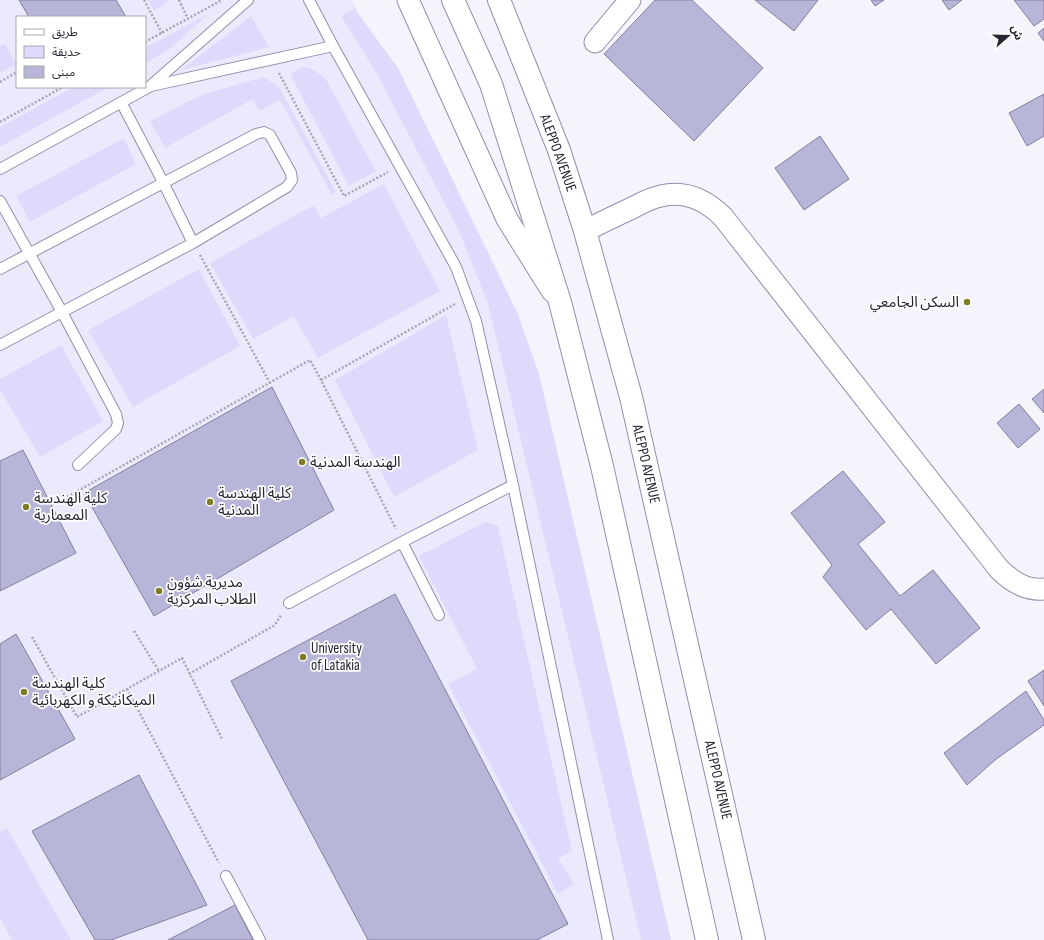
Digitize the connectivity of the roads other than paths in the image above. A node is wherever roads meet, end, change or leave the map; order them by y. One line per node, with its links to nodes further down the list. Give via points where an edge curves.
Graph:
1 (248, 0): 9 (lane)
2 (309, 0): 8 (lane)
3 (408, 0): 18 (street, via 507,219)
4 (453, 0): 18 (main road, via 491,84)
5 (498, 0): 14 (main road, ALEPPO AVENUE, via 559,150)
6 (630, 0): 7 (street)
7 (596, 42)
8 (333, 46): 9 (lane); 22 (lane, via 456,267 476,321)
9 (149, 87): 10 (lane)
10 (121, 102): 11 (lane); 12 (lane)
11 (0, 169)
12 (163, 182): 15 (lane); 15 (lane, via 264,132 270,135 291,173 292,180 287,187); 16 (lane)
13 (0, 201): 16 (lane)
14 (585, 230): 24 (street, via 662,196 689,195 713,207 999,569 1017,584); 31 (main road, ALEPPO AVENUE, via 631,398)
15 (193, 243): 19 (lane)
16 (29, 253): 17 (lane); 19 (lane)
17 (0, 269)
18 (560, 302): 30 (main road, via 602,466)
19 (62, 312): 20 (lane); 21 (lane, via 116,414 118,423 116,429)
20 (0, 345)
21 (78, 465)
22 (513, 485): 23 (lane); 29 (lane)
23 (402, 542): 25 (lane); 26 (lane)
24 (1044, 589)
25 (289, 603)
26 (439, 615)
27 (226, 876): 28 (lane)
28 (260, 940)
29 (608, 940)
30 (708, 940)
31 (754, 940)

